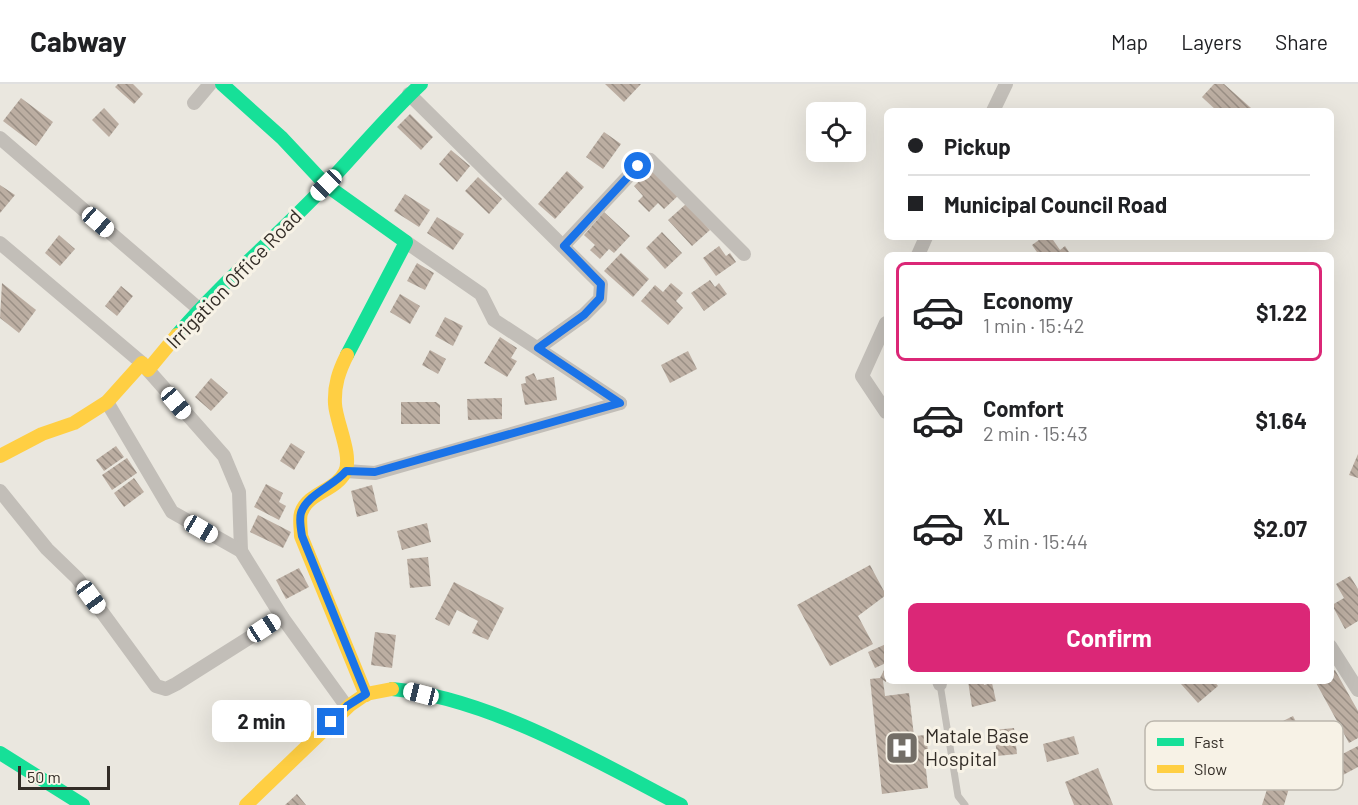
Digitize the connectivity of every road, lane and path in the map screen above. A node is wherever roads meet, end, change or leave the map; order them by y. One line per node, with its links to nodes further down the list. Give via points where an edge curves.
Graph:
1 (210, 84): 6 (street)
2 (222, 84): 9 (street, via 282,138)
3 (420, 84): 5 (street, Irrigation Office Road)
4 (1006, 84): 7 (street)
5 (409, 94): 9 (street, Irrigation Office Road); 12 (street)
6 (194, 103)
7 (994, 108)
8 (0, 138): 14 (street)
9 (326, 185): 10 (street); 14 (street, Irrigation Office Road)
10 (406, 242): 16 (street, via 481,294 494,320); 21 (street, via 338,375 335,405)
11 (0, 243): 17 (street)
12 (564, 246): 13 (street, via 638,166 650,160); 16 (street, via 601,284 600,298 584,315)
13 (744, 254)
14 (199, 309): 17 (street, Irrigation Office Road)
15 (884, 327): 19 (street, via 862,376)
16 (538, 348): 21 (street, via 620,403 375,472)
17 (145, 367): 18 (street, Irrigation Office Road); 23 (street, via 224,456 239,492)
18 (107, 402): 20 (street, Irrigation Office Road, via 74,423); 23 (street, via 172,512)
19 (884, 408)
20 (0, 456)
21 (346, 471): 28 (street, via 310,499 301,513 302,536)
22 (0, 491): 24 (street, via 47,549 77,578 156,686 166,689 176,684)
23 (241, 552): 24 (street)
24 (282, 617): 29 (street)
25 (1334, 652): 27 (street)
26 (940, 684): 34 (lane, via 958,796)
27 (1358, 690)
28 (366, 694): 29 (street); 33 (street, via 378,689 401,690 480,709 589,757)
29 (347, 706): 32 (street)
30 (0, 753): 31 (street)
31 (82, 805)
32 (246, 805)
33 (681, 805)
34 (965, 805)

